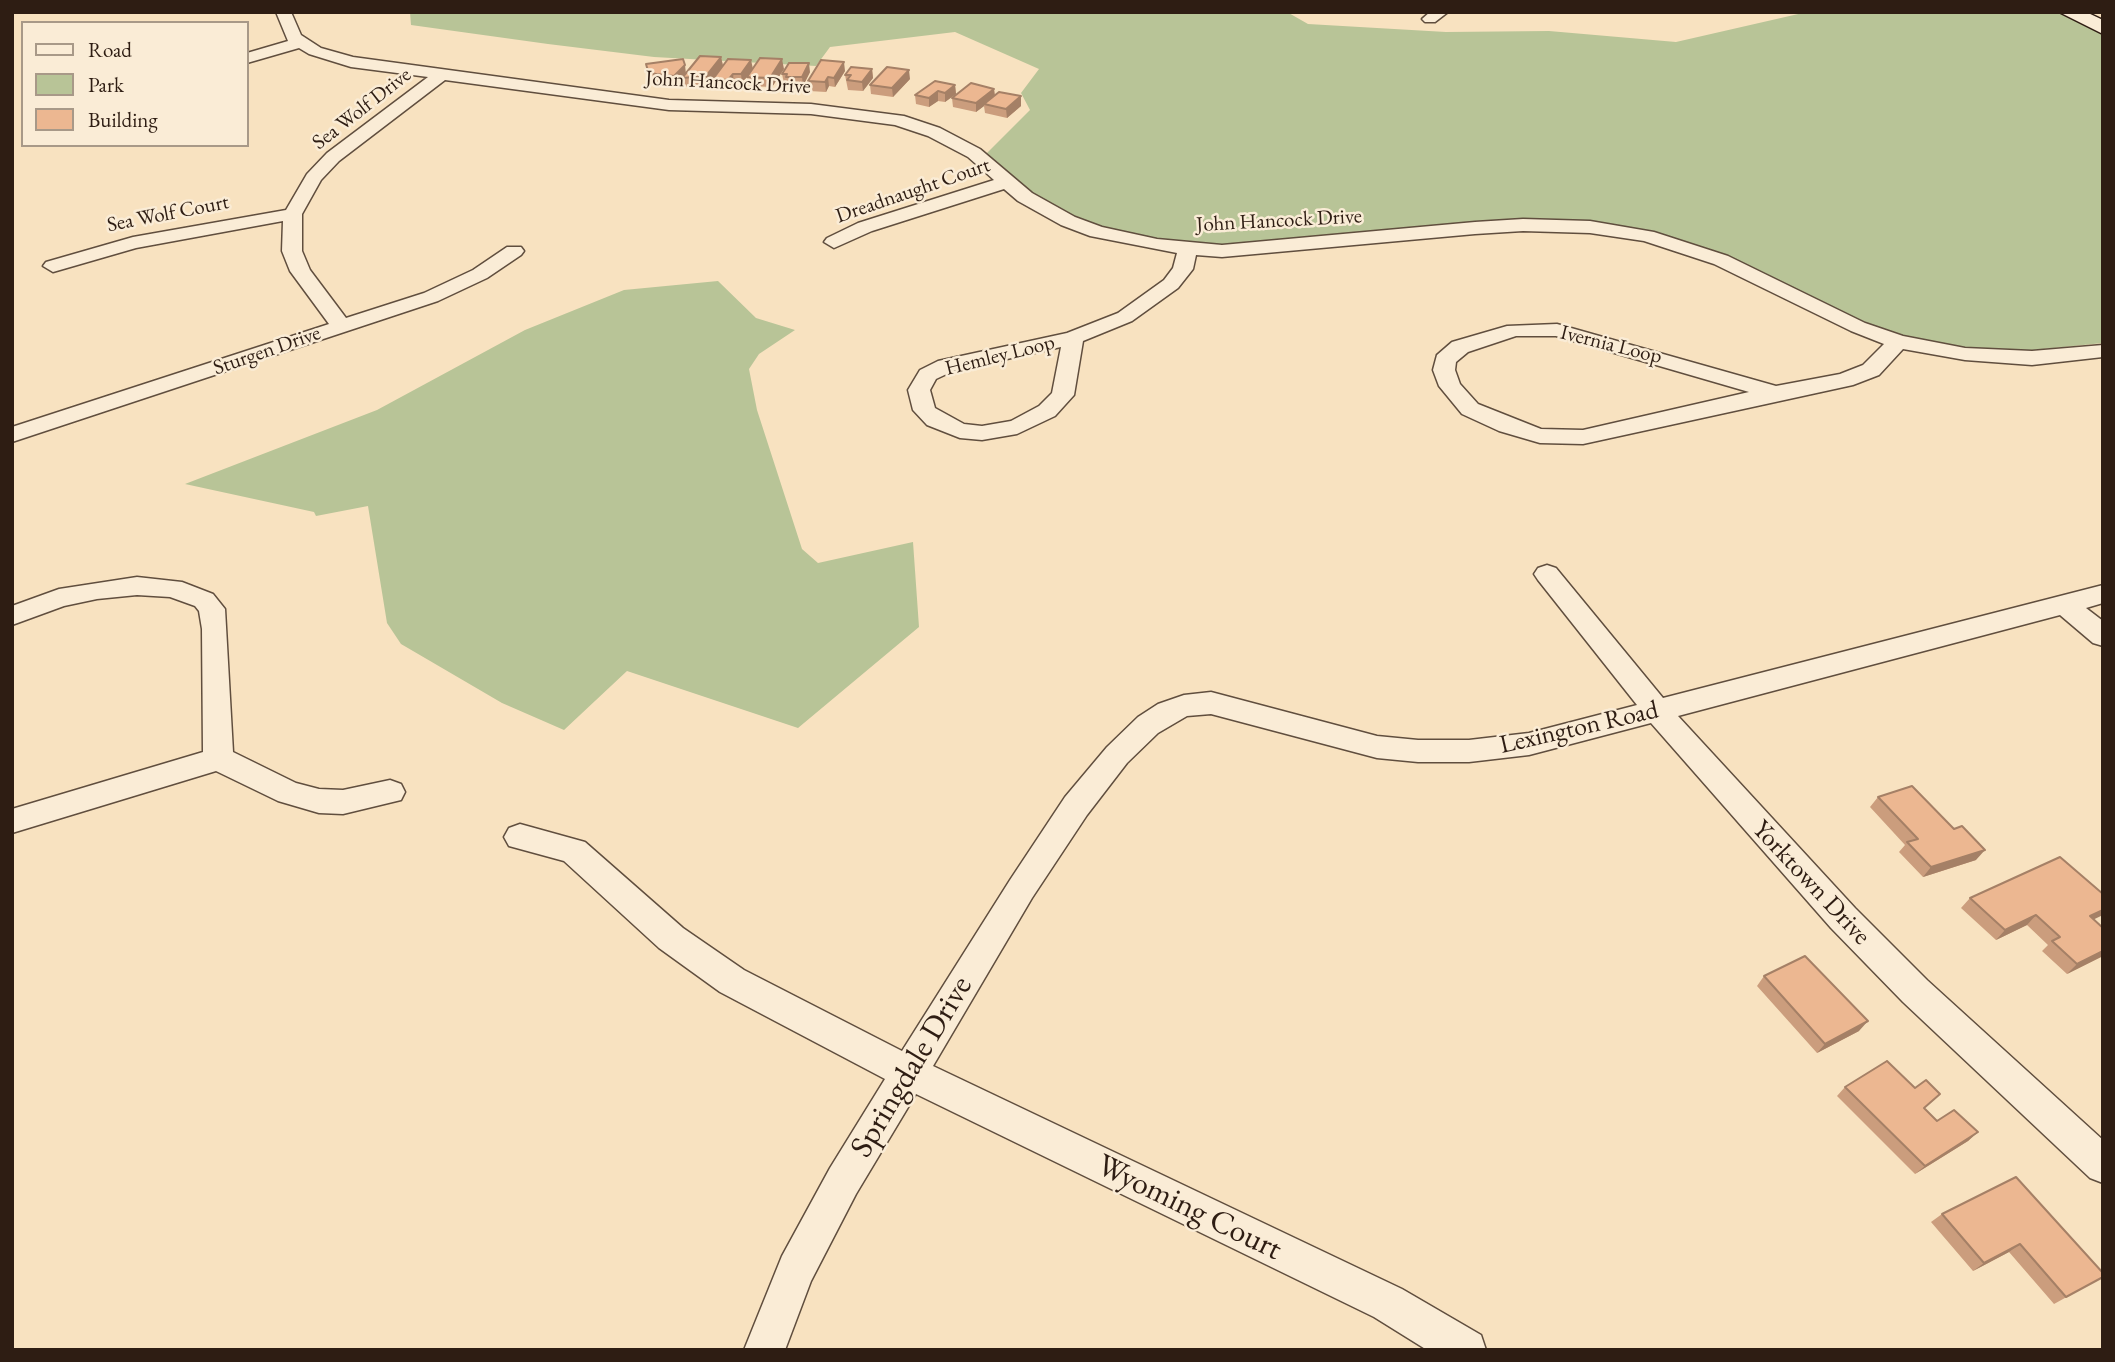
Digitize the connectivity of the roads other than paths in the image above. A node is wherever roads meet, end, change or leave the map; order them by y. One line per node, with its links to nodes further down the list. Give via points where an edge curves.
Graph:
1 (283, 12): 4 (street, via 287,27)
2 (2068, 12): 3 (main road)
3 (2103, 28)
4 (302, 43): 5 (street); 6 (street, John Hancock Drive, via 351,62)
5 (248, 58)
6 (440, 76): 7 (street, John Hancock Drive, via 669,104 872,115 953,141); 8 (street, Sea Wolf Drive, via 333,157 313,178)
7 (1007, 182): 9 (street, Dreadnaught Court, via 865,227); 10 (street, John Hancock Drive, via 1068,221 1125,239)
8 (293, 214): 12 (street, Sea Wolf Court, via 133,243); 13 (street, Sea Wolf Drive, via 292,251 300,271)
9 (834, 243)
10 (1188, 249): 14 (street, Hemley Loop, via 1183,269 1146,304); 15 (street, John Hancock Drive, via 1222,251 1523,225 1590,227 1647,236 1721,260)
11 (514, 251): 13 (street, Sturgen Drive, via 457,288)
12 (53, 266)
13 (341, 326): 18 (street, Sturgen Drive)
14 (1073, 338): 14 (street, Hemley Loop, via 946,366 928,375 919,390 924,410 960,431 982,433 1017,427 1063,395)
15 (1898, 342): 16 (street, John Hancock Drive, via 1965,354 2032,358); 17 (street, Ivernia Loop, via 1871,370 1845,380)
16 (2103, 351)
17 (1775, 393): 17 (street, Ivernia Loop, via 1583,437 1540,436 1470,409 1450,386 1444,370 1445,360 1479,339 1514,330 1557,330)
18 (12, 435)
19 (1547, 574): 24 (street, Yorktown Drive)
20 (2103, 593): 21 (street, Lexington Road)
21 (2064, 604): 23 (street); 24 (street, Lexington Road)
22 (12, 615): 25 (street, via 72,595 137,586 173,588 204,600 212,609 215,629)
23 (2103, 636)
24 (1659, 711): 27 (street, Lexington Road, via 1529,744 1418,751 1377,747 1210,703 1184,706 1148,725); 31 (street, Yorktown Drive, via 1689,750 1914,991)
25 (220, 758): 26 (street, via 289,793 319,801 343,802); 28 (street)
26 (390, 792)
27 (1084, 797): 30 (street, Springdale Drive, via 1021,888)
28 (12, 821)
29 (520, 836): 30 (street, Wyoming Court, via 574,851 671,938 732,981)
30 (909, 1072): 32 (street, Springdale Drive, via 796,1270); 33 (street, Wyoming Court, via 1388,1303)
31 (2103, 1165)
32 (764, 1350)
33 (1466, 1350)

